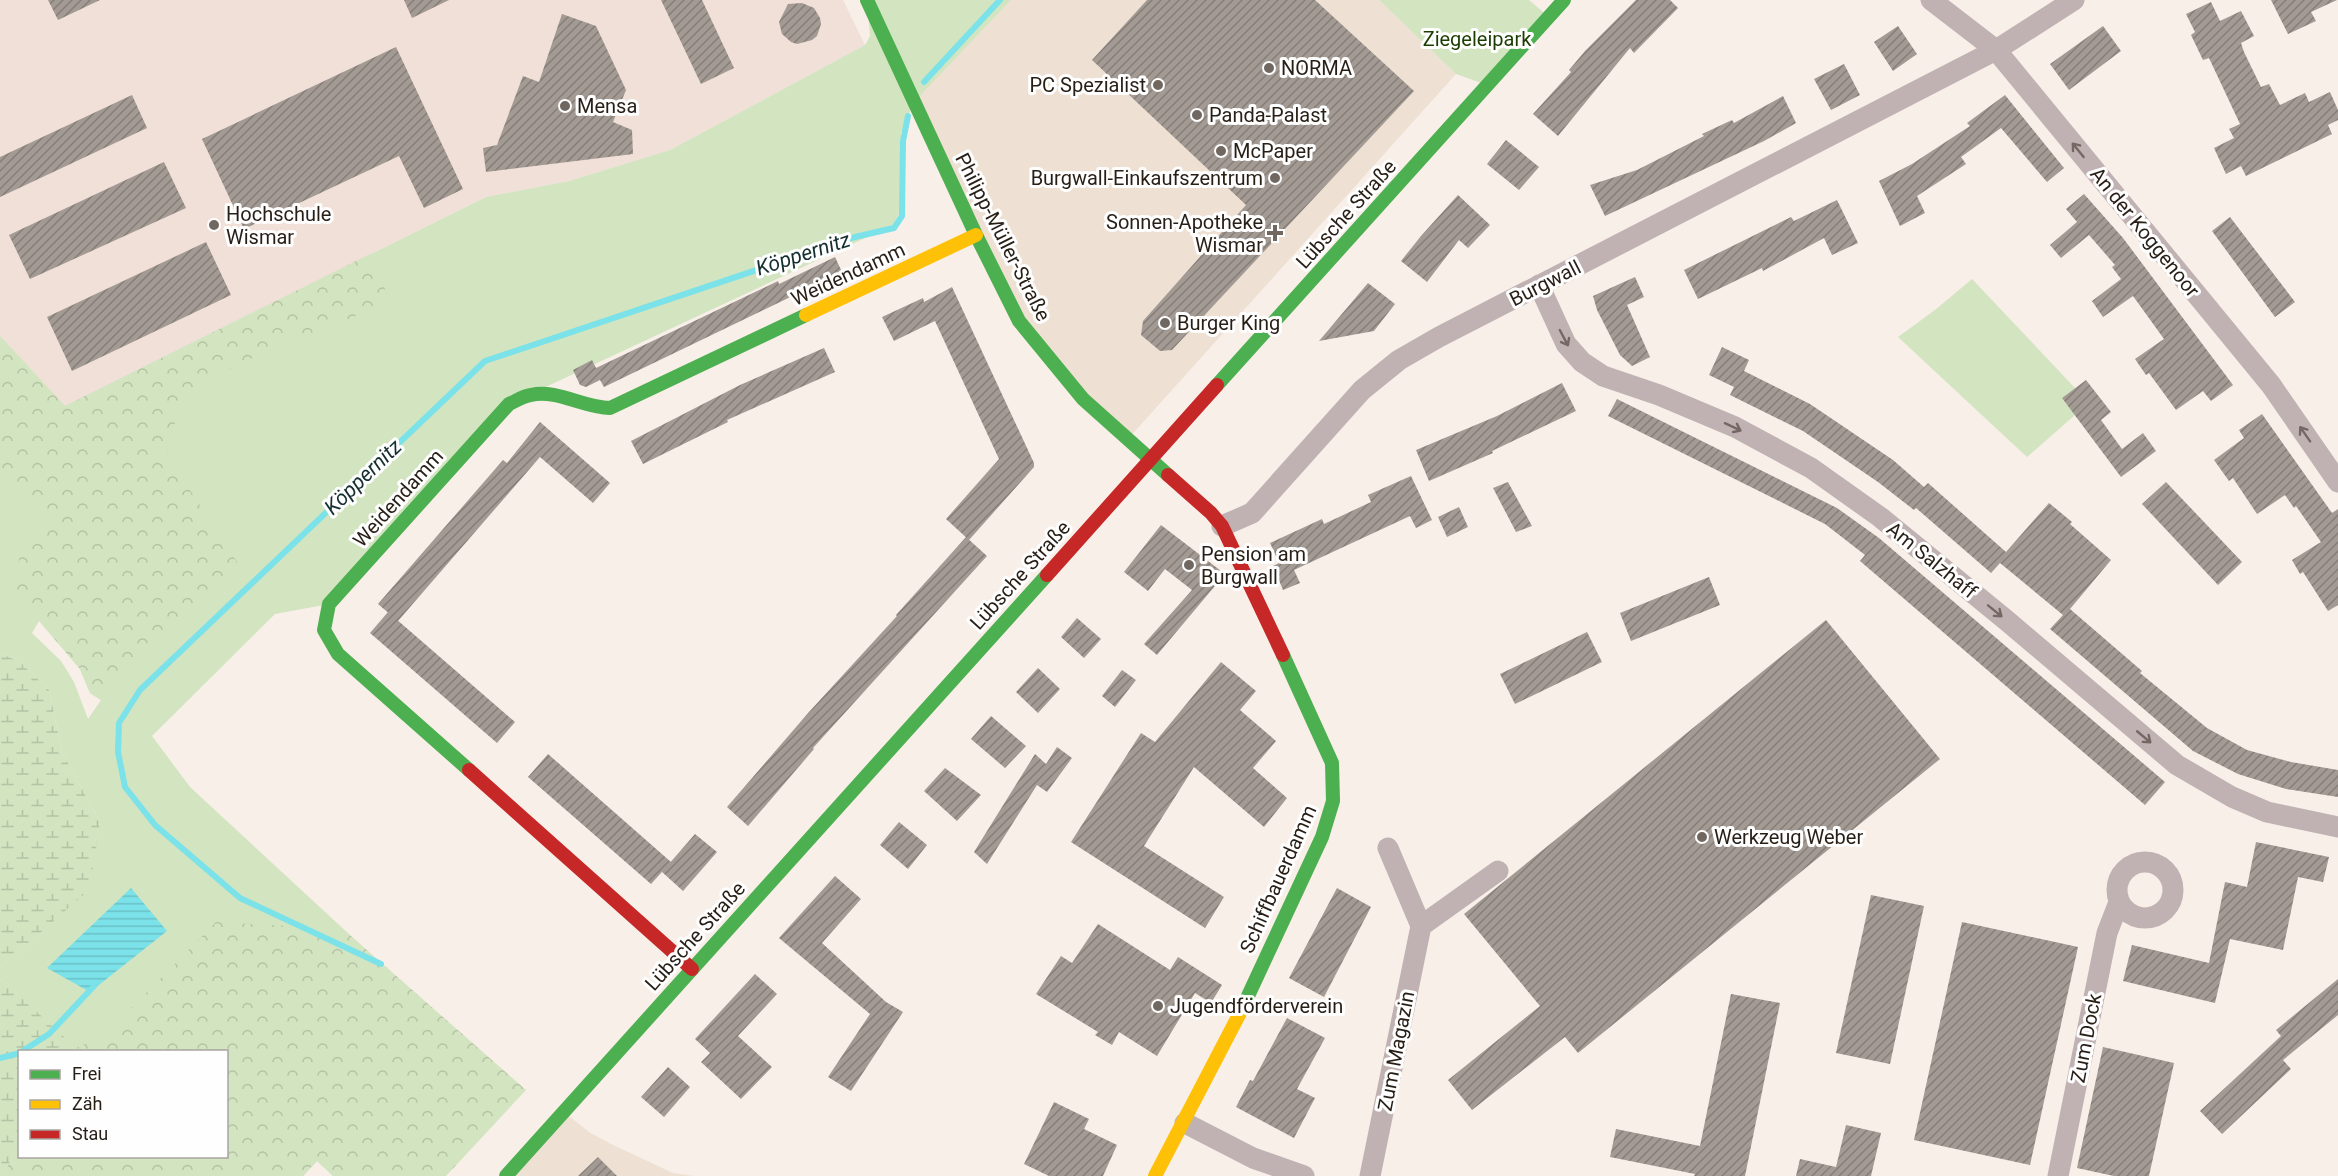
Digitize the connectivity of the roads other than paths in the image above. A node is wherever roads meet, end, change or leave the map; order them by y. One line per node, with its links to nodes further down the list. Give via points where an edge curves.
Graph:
1 (867, 0): 6 (street, Philipp-Müller-Straße)
2 (1564, 0): 8 (street, Lübsche Straße)
3 (1931, 0): 5 (street, An der Koggenoor)
4 (2074, 0): 5 (street, Burgwall)
5 (1996, 50): 7 (street, Burgwall); 9 (street, An der Koggenoor, one-way to 5, via 2271,385)
6 (975, 235): 8 (street, Philipp-Müller-Straße, via 1020,321 1083,399); 16 (street, Weidendamm, via 609,408 597,409 557,395 534,393 509,404 329,604 324,630 338,654)
7 (1539, 285): 10 (street, Burgwall, via 1399,360 1362,390 1252,513); 11 (street, Am Salzhaff, one-way to 11, via 1566,344 1582,362 1603,376 1735,427 1811,468 1907,539 2177,765 2267,812)
8 (1151, 459): 10 (street); 16 (street, Lübsche Straße)
9 (2338, 482)
10 (1222, 526): 17 (street, Schiffbauerdamm, via 1332,763 1333,801 1322,837)
11 (2338, 827)
12 (1388, 848): 15 (street)
13 (1498, 871): 15 (street)
14 (2119, 902): 22 (street, Zum Dock, via 2107,933)
15 (1421, 926): 21 (street, Zum Magazin)
16 (692, 969): 18 (street, Lübsche Straße)
17 (1185, 1124): 19 (street, Schiffbauerdamm); 20 (street, via 1253,1158)
18 (506, 1176)
19 (1155, 1176)
20 (1304, 1176)
21 (1370, 1176)
22 (2058, 1176)

